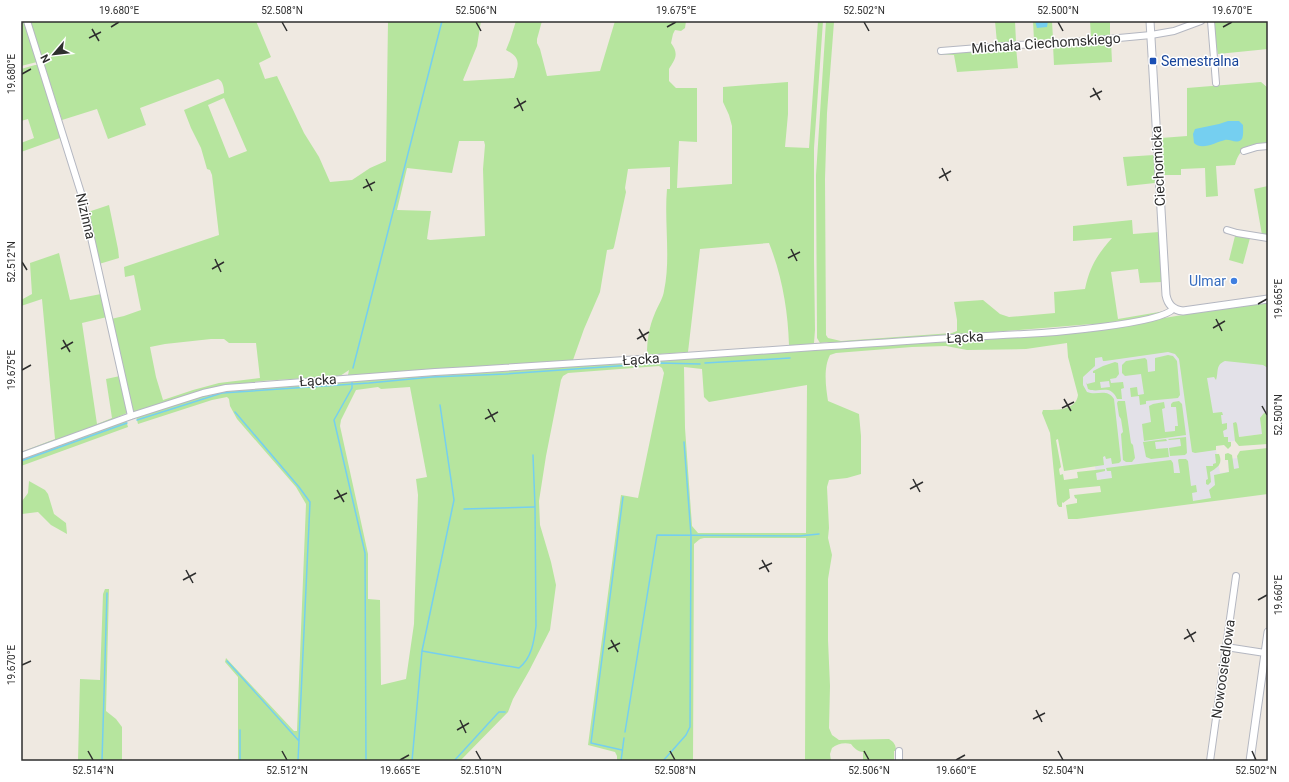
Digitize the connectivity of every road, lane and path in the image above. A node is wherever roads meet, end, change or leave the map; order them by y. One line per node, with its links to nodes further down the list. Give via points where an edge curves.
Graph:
1 (27, 21): 14 (street, Nizinna, via 81,193)
2 (1150, 21): 5 (street, Ciechomicka)
3 (1201, 21): 5 (street)
4 (1211, 21): 7 (street)
5 (1151, 35): 6 (street, Michała Ciechomskiego); 13 (street, Ciechomicka, via 1166,295)
6 (941, 51)
7 (1216, 82)
8 (1268, 146): 9 (street)
9 (1244, 151)
10 (1227, 230): 11 (street)
11 (1268, 238)
12 (1268, 298): 13 (street, Łącka, via 1186,311)
13 (1173, 309): 14 (street, Łącka, via 1169,313 1150,318 1043,333 226,388)
14 (131, 416): 15 (street, Łącka)
15 (21, 456)
16 (1236, 576): 18 (street, Nowoosiedlowa)
17 (1268, 632): 19 (street)
18 (1226, 647): 19 (street); 22 (street, Nowoosiedlowa)
19 (1265, 653): 23 (street)
20 (899, 751): 21 (street)
21 (900, 761)
22 (1210, 761)
23 (1250, 761)

